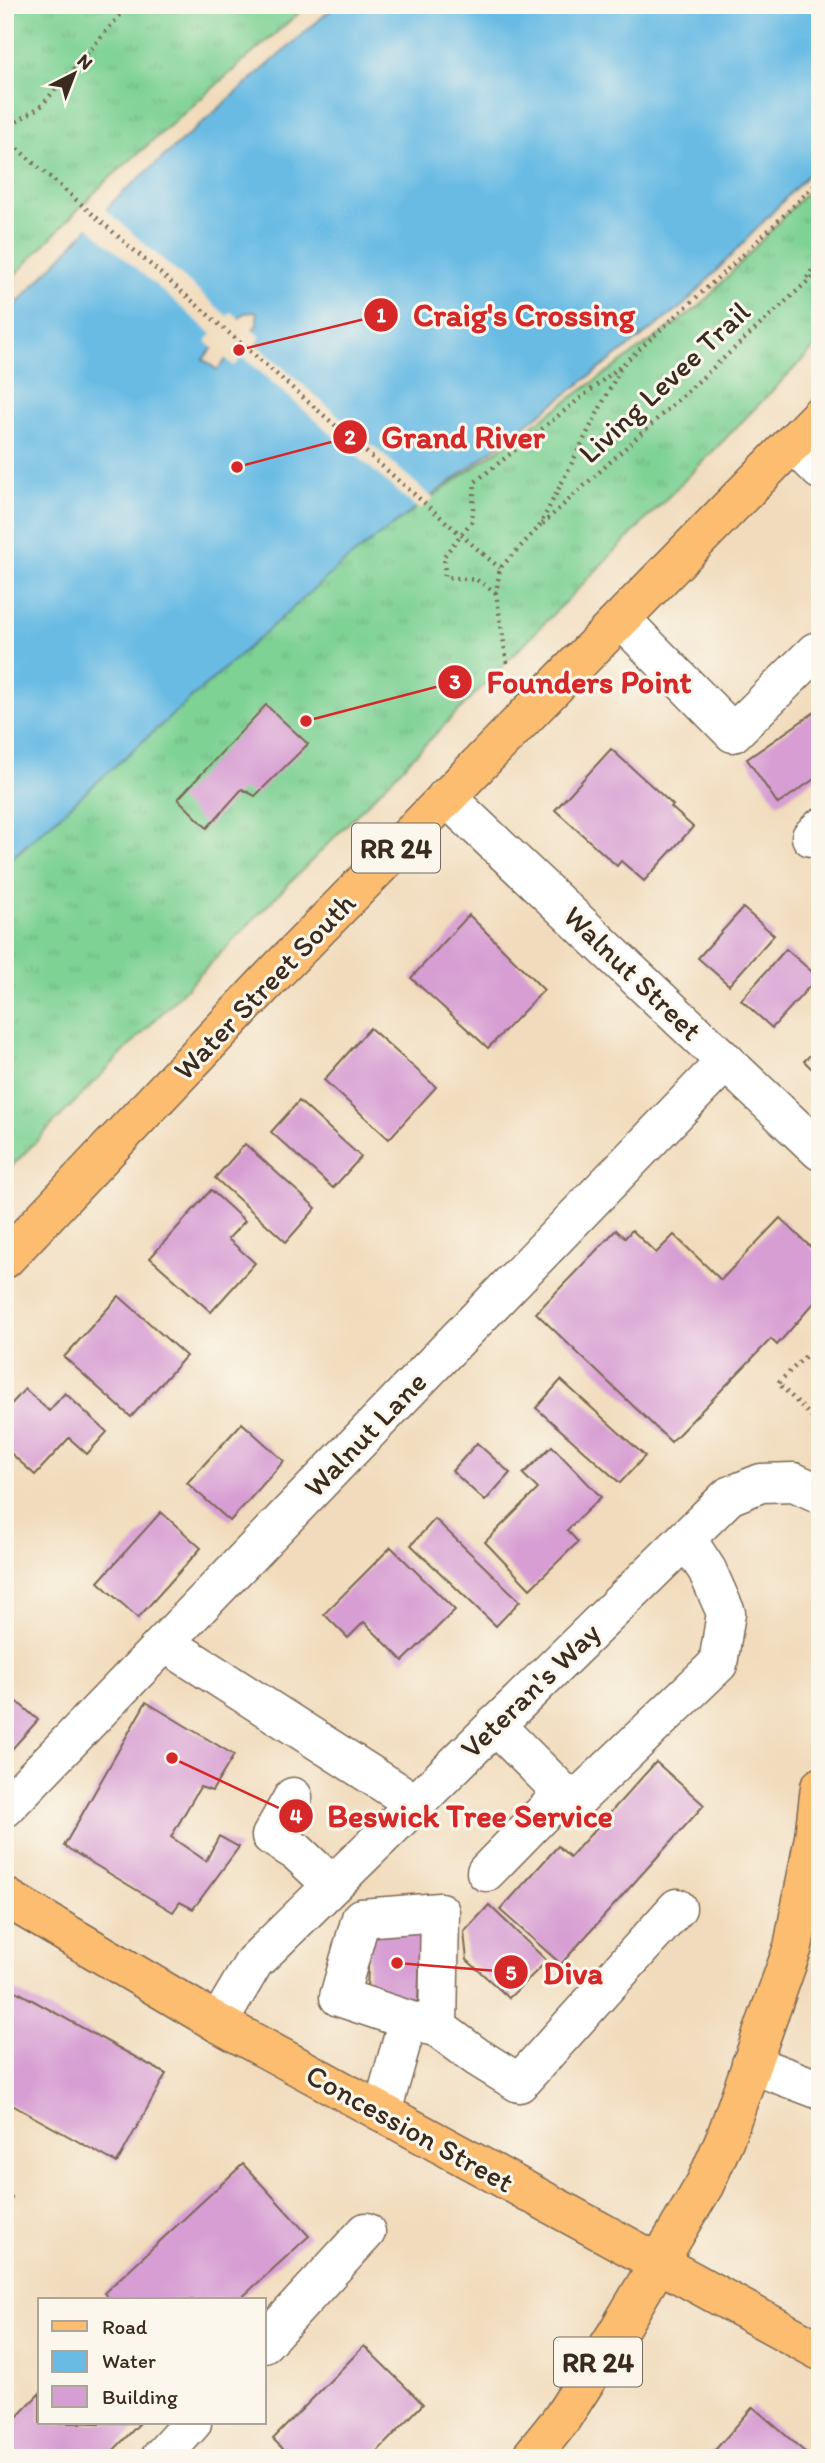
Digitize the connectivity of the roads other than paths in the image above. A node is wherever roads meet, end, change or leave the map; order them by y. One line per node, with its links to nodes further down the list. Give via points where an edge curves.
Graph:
1 (820, 415): 2 (main road, Water Street South / RR 24)
2 (793, 443): 3 (street); 4 (main road, Water Street South / RR 24)
3 (820, 470)
4 (621, 619): 5 (street, via 733,733 815,652); 6 (main road, Water Street South / RR 24)
5 (820, 656)
6 (446, 797): 7 (street, Walnut Street); 9 (main road, Water Street South / RR 24)
7 (726, 1061): 8 (street, Walnut Street); 12 (street, Walnut Lane)
8 (820, 1151)
9 (5, 1259)
10 (820, 1494): 11 (street, Veteran's Way, via 794,1482 761,1483 729,1496)
11 (686, 1538): 13 (street, Veteran's Way); 15 (street, via 726,1613 718,1664 573,1802)
12 (164, 1643): 17 (street); 18 (street, Walnut Lane)
13 (495, 1724): 15 (street); 17 (street, Veteran's Way)
14 (820, 1787): 26 (main road, RR 24, via 793,1947)
15 (563, 1793): 19 (street)
16 (293, 1797): 20 (street, via 271,1836)
17 (415, 1803): 20 (street, Veteran's Way)
18 (5, 1808)
19 (486, 1872)
20 (338, 1880): 23 (street, via 370,1897); 24 (street, Veteran's Way, via 254,1962)
21 (5, 1897): 24 (main road, Concession Street)
22 (677, 1909): 25 (street, via 519,2083)
23 (386, 1916): 25 (street, via 440,1912); 25 (street, via 361,1918 340,1997)
24 (218, 2023): 28 (main road, Concession Street)
25 (423, 2024): 28 (street)
26 (751, 2064): 27 (street); 30 (main road, RR 24, via 705,2184)
27 (820, 2090)
28 (382, 2112): 30 (main road, Concession Street)
29 (366, 2232): 31 (street)
30 (659, 2261): 32 (main road, Concession Street); 35 (main road, RR 24, via 560,2421)
31 (266, 2341)
32 (820, 2351)
33 (191, 2424): 34 (street)
34 (160, 2458)
35 (530, 2458)

